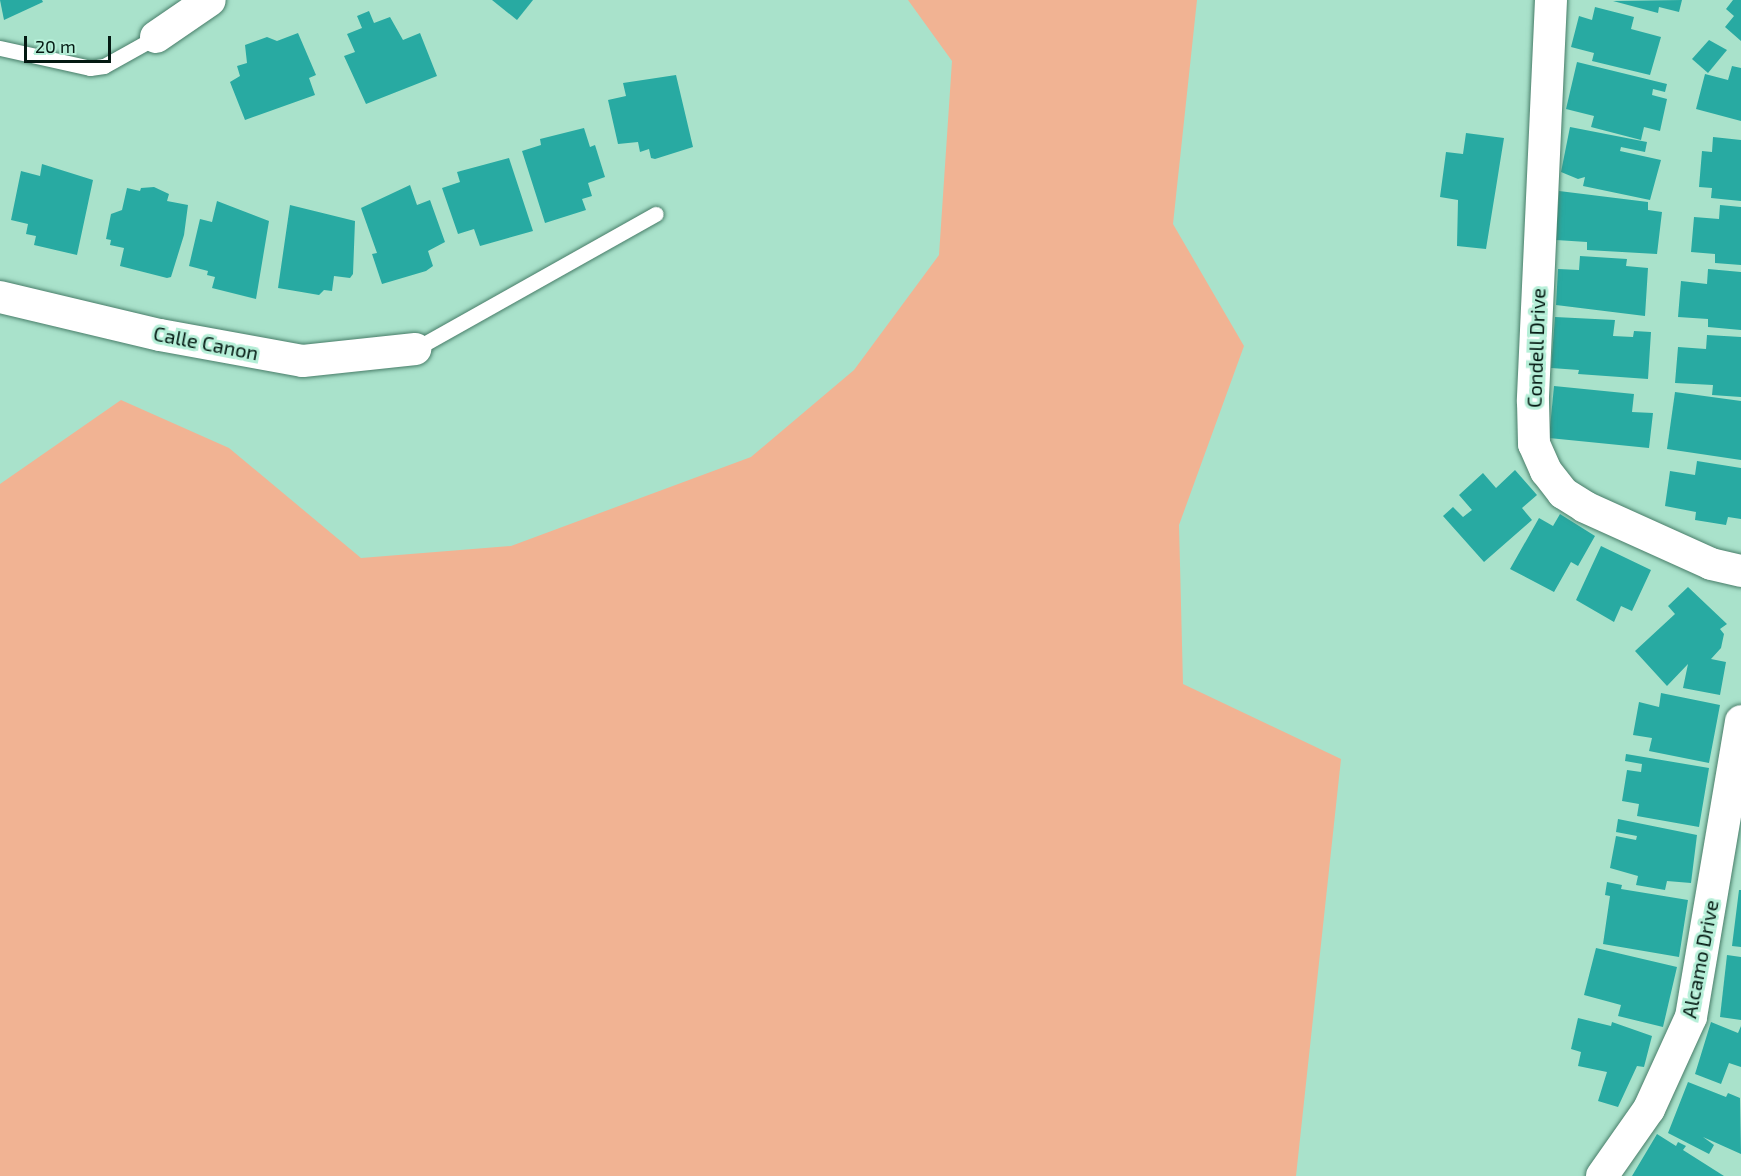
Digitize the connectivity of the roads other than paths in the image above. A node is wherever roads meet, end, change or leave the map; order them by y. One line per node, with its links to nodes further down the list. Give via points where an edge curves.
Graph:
1 (210, 0): 3 (street)
2 (1551, 0): 8 (street, Condell Drive, via 1534,444 1546,471 1563,493 1711,564)
3 (156, 37): 4 (lane, via 104,66 90,68)
4 (0, 48)
5 (656, 214): 7 (lane)
6 (0, 297): 7 (street, Calle Canon, via 160,334 303,361)
7 (415, 349)
8 (1741, 571)
9 (1741, 721): 10 (street, Alcamo Drive, via 1690,1017 1649,1109)
10 (1602, 1176)

